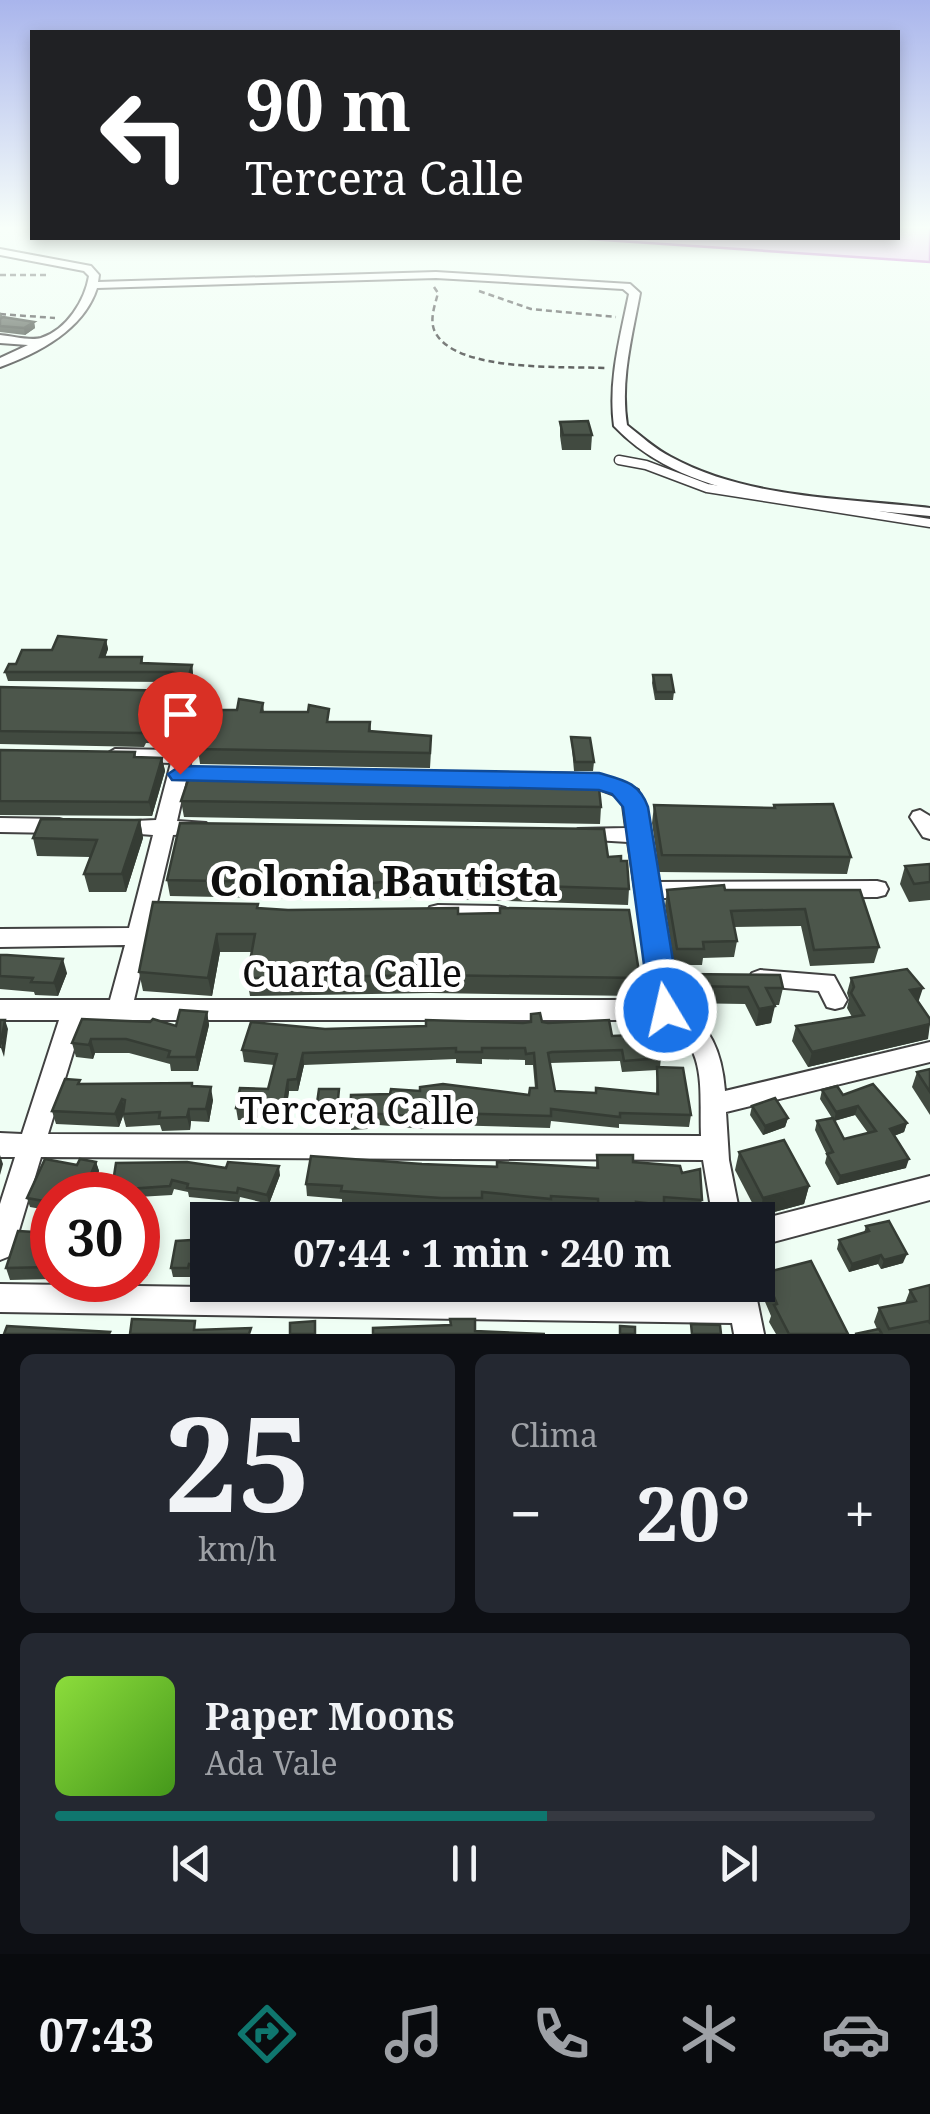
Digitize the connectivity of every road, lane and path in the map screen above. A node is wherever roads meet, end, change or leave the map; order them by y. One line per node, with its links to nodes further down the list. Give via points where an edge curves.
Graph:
1 (91, 289): 6 (street)
2 (436, 289): 11 (path, via 431,318 449,348 483,361)
3 (476, 289): 7 (path, via 531,309)
4 (627, 289): 7 (street, via 636,293)
5 (0, 314): 6 (path)
6 (73, 320): 9 (street)
7 (629, 324): 11 (street)
8 (0, 339): 9 (street)
9 (41, 342): 10 (street)
10 (0, 364)
11 (620, 368): 13 (street, via 621,426 671,464 750,488)
12 (618, 460): 14 (lane, via 708,488)
13 (930, 512)
14 (930, 523)
15 (135, 692): 17 (street, via 185,693 192,699)
16 (96, 755): 17 (street)
17 (182, 765): 18 (street); 21 (street)
18 (238, 775)
19 (510, 780): 24 (street, via 621,788 641,806)
20 (0, 824): 21 (street)
21 (166, 828): 22 (street); 29 (street, via 157,908)
22 (225, 829)
23 (561, 834): 24 (street)
24 (640, 835): 26 (street)
25 (877, 889): 26 (street)
26 (648, 890): 36 (street, via 642,916 669,978)
27 (419, 913): 28 (street)
28 (516, 914)
29 (140, 936): 30 (street); 34 (street)
30 (0, 938)
31 (736, 978): 32 (street, via 826,982)
32 (835, 1000)
33 (74, 1009): 34 (street, Cuarta Calle); 35 (street, Cuarta Calle); 40 (street)
34 (120, 1009): 36 (street, Cuarta Calle)
35 (0, 1010)
36 (666, 1010): 38 (street, via 697,1029)
37 (930, 1052): 38 (street)
38 (716, 1104): 41 (street)
39 (0, 1145): 40 (street, Tercera Calle)
40 (32, 1145): 41 (street, Tercera Calle); 45 (street)
41 (714, 1148): 43 (street)
42 (930, 1188): 44 (street)
43 (724, 1202)
44 (775, 1229)
45 (0, 1246)
46 (0, 1298): 47 (street)
47 (744, 1309)

